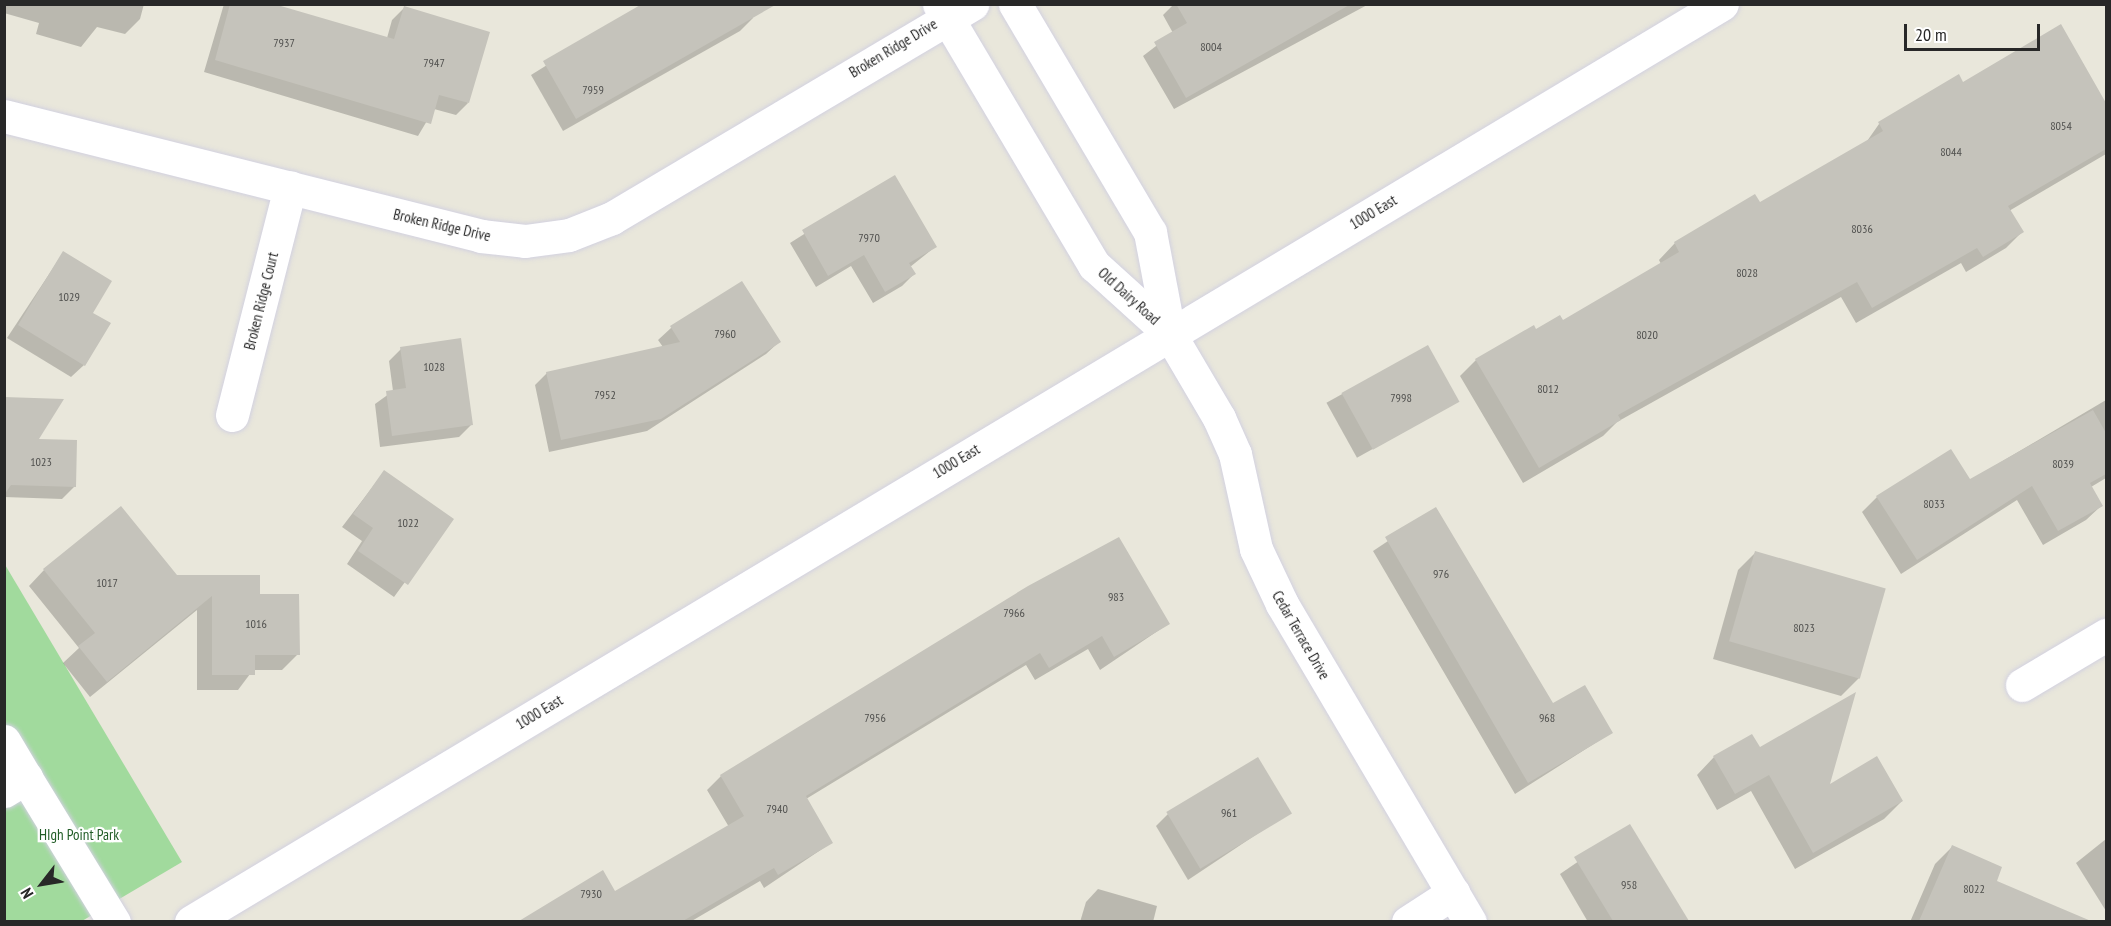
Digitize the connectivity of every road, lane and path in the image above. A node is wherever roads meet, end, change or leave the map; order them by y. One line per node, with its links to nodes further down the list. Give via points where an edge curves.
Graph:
1 (1015, 4): 6 (street, Old Dairy Road, via 1150,232)
2 (1722, 4): 6 (street, 1000 East)
3 (952, 8): 5 (street, Broken Ridge Drive, via 612,218 569,235 525,241 481,236); 6 (street, Old Dairy Road, via 1094,265)
4 (4, 116): 5 (street, Broken Ridge Drive)
5 (290, 188): 7 (street, Broken Ridge Court)
6 (1169, 333): 12 (street, Cedar Terrace Drive, via 1234,454 1256,549 1282,604); 14 (street, 1000 East)
7 (232, 415)
8 (2106, 635): 9 (street)
9 (2022, 685)
10 (4, 741): 11 (street)
11 (15, 785): 13 (street)
12 (1453, 893): 15 (street); 16 (street, Cedar Terrace Drive)
13 (114, 921)
14 (191, 921)
15 (1408, 921)
16 (1470, 921)

